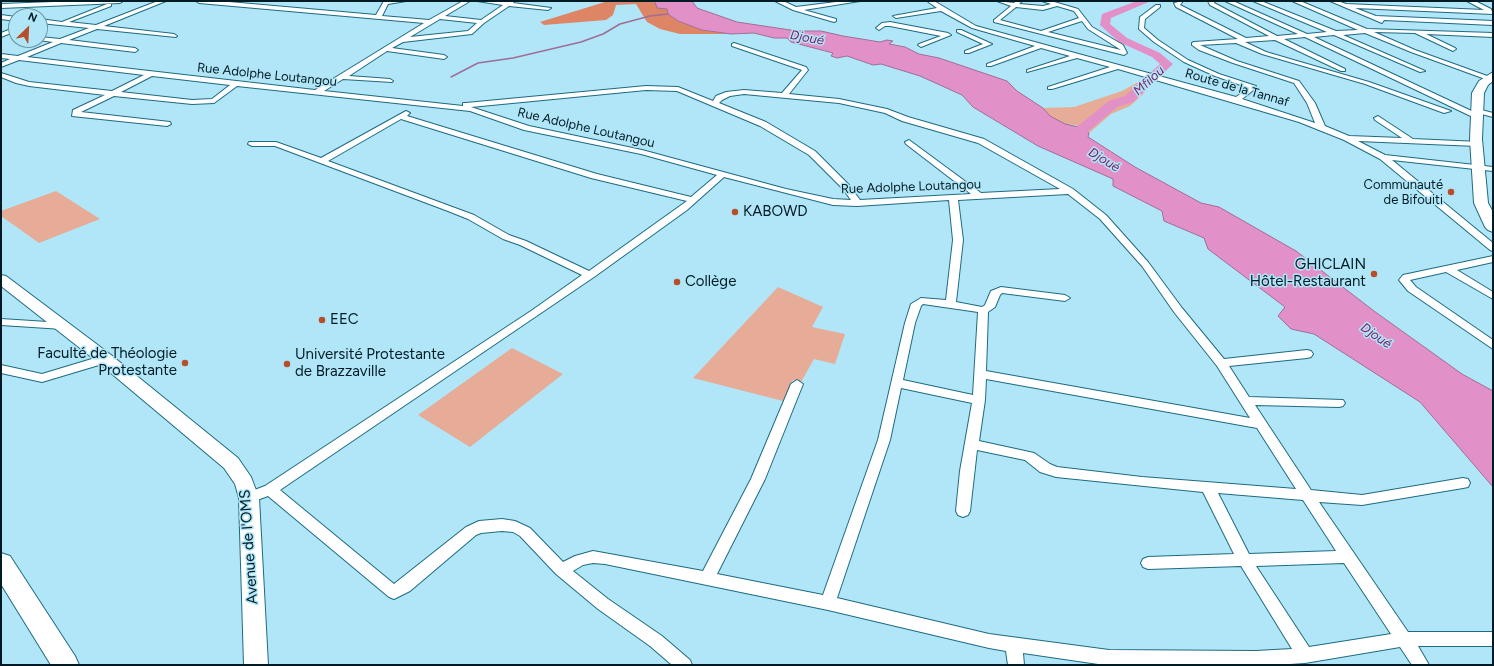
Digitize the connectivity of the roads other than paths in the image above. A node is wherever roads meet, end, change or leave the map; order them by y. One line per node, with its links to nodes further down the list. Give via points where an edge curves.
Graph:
1 (66, 1): 26 (street)
2 (119, 1): 26 (street); 46 (street)
3 (163, 1): 48 (street)
4 (199, 1): 36 (street)
5 (387, 1): 6 (street); 36 (street)
6 (403, 1)
7 (467, 1): 37 (street)
8 (480, 1): 23 (street)
9 (778, 1): 31 (street)
10 (857, 1): 31 (street)
11 (941, 1): 22 (street)
12 (1000, 1): 24 (street)
13 (1045, 1): 25 (street)
14 (1069, 1): 25 (street)
15 (1180, 1): 66 (street, via 1176,4 1178,6)
16 (1212, 1): 63 (street, via 1210,2 1218,7)
17 (1228, 1): 60 (street)
18 (1256, 1): 57 (street)
19 (1295, 1): 55 (street)
20 (1333, 1): 29 (street)
21 (1470, 1): 34 (street)
22 (932, 2): 32 (street, Route de la Tannaf)
23 (510, 3): 30 (street); 45 (street)
24 (1017, 3): 25 (street, via 1043,8); 41 (street)
25 (1057, 4): 39 (street, via 1076,10)
26 (59, 5): 27 (street)
27 (1, 6)
28 (1158, 6): 99 (street, via 1142,18 1141,28 1186,61 1216,75 1254,87)
29 (1346, 6): 33 (street); 38 (street)
30 (548, 8)
31 (795, 9): 40 (street)
32 (942, 9): 35 (street); 49 (street, Route de la Tannaf)
33 (1416, 9): 34 (street); 42 (street)
34 (1493, 12)
35 (896, 16)
36 (378, 17): 44 (street)
37 (439, 17): 44 (street); 45 (street)
38 (1375, 18): 42 (street); 51 (street)
39 (1082, 19): 56 (street); 80 (street, via 1090,28 1121,46 1124,50)
40 (834, 20)
41 (996, 20): 54 (street); 56 (street)
42 (1444, 21): 47 (street); 58 (street)
43 (48, 22): 46 (street)
44 (430, 22): 67 (street)
45 (482, 22): 67 (street, via 470,33)
46 (63, 23): 48 (street)
47 (1493, 23)
48 (99, 27): 62 (street); 68 (street)
49 (974, 27): 53 (street); 54 (street, Route de la Tannaf)
50 (880, 28): 59 (street, via 884,24 890,24)
51 (1401, 30): 52 (street); 55 (street)
52 (1415, 30): 58 (street); 73 (street)
53 (959, 31): 59 (street); 75 (street, via 989,44)
54 (987, 31): 71 (street, Route de la Tannaf)
55 (1364, 31): 57 (street); 91 (street)
56 (1043, 32): 80 (street)
57 (1335, 33): 60 (street); 81 (street)
58 (1472, 34): 61 (street)
59 (948, 35): 69 (street)
60 (1305, 35): 63 (street); 84 (street)
61 (1493, 35)
62 (174, 36)
63 (1277, 38): 66 (street); 85 (street)
64 (48, 40): 68 (street)
65 (1235, 40): 66 (street); 88 (street, via 1264,53); 108 (street, via 1194,44 1220,57 1297,82 1311,103)
66 (1244, 40)
67 (400, 41): 72 (street)
68 (62, 42): 74 (street); 79 (street)
69 (921, 44)
70 (734, 45): 98 (street, via 804,68)
71 (1040, 46): 77 (street, Route de la Tannaf); 83 (street)
72 (385, 49): 78 (street); 92 (street)
73 (1453, 49)
74 (135, 50)
75 (966, 52)
76 (1, 56): 79 (street, Rue Adolphe Loutangou)
77 (1076, 56): 80 (street, Route de la Tannaf); 86 (street)
78 (444, 57)
79 (22, 58): 82 (street); 89 (street, Rue Adolphe Loutangou)
80 (1117, 61): 95 (street); 99 (street, Route de la Tannaf, via 1144,75)
81 (1395, 61): 84 (street); 87 (street)
82 (1, 65)
83 (988, 65)
84 (1367, 65): 85 (street); 106 (street)
85 (1349, 68): 88 (street)
86 (1029, 71)
87 (1422, 71)
88 (1331, 73): 106 (street)
89 (151, 74): 94 (street, Rue Adolphe Loutangou); 97 (street)
90 (1, 75): 97 (street, via 18,82)
91 (1490, 76): 106 (main road, via 1478,93)
92 (341, 77): 93 (street); 96 (street)
93 (390, 81)
94 (236, 84): 96 (street, Rue Adolphe Loutangou); 97 (street, via 222,96 204,103)
95 (1050, 88)
96 (316, 93): 101 (street, Rue Adolphe Loutangou)
97 (110, 94): 107 (street, via 75,114)
98 (784, 96): 100 (street, via 733,93 719,98); 119 (street, via 851,103 887,111 905,119 974,139)
99 (1237, 100): 108 (street, Route de la Tannaf)
100 (714, 103): 102 (street, via 678,89 667,88); 123 (street, via 763,124 812,153 846,187)
101 (422, 104): 102 (street, Rue Adolphe Loutangou); 104 (street)
102 (453, 106): 118 (street, Rue Adolphe Loutangou, via 488,114 527,128 642,152)
103 (1493, 115): 106 (street)
104 (400, 116): 115 (street); 122 (street, via 594,176)
105 (1378, 118): 110 (street)
106 (1477, 118): 113 (main road)
107 (167, 124)
108 (1321, 127): 109 (street, Route de la Tannaf)
109 (1347, 138): 110 (street); 114 (street, Route de la Tannaf)
110 (1411, 141): 113 (street)
111 (909, 142): 120 (street)
112 (252, 144): 115 (street, via 276,144)
113 (1476, 144): 116 (main road)
114 (1383, 157): 116 (street); 125 (street, Route de la Tannaf)
115 (323, 160): 128 (street, via 471,217 506,237)
116 (1477, 166): 117 (street); 124 (main road, via 1481,203)
117 (1493, 169)
118 (722, 174): 122 (street); 123 (street, Rue Adolphe Loutangou, via 819,199)
119 (1070, 191): 120 (street, Rue Adolphe Loutangou); 139 (street, via 1103,217 1131,247)
120 (980, 196): 121 (street, Rue Adolphe Loutangou)
121 (953, 198): 123 (street, Rue Adolphe Loutangou); 132 (street, via 958,240)
122 (693, 200): 128 (street)
123 (857, 203)
124 (1493, 227)
125 (1493, 248)
126 (1493, 259): 127 (street)
127 (1449, 269): 130 (street); 136 (street, via 1407,277 1404,280 1412,289)
128 (590, 275): 151 (street)
129 (1, 279): 135 (street, Avenue de l'OMS)
130 (1493, 296)
131 (1065, 298): 133 (street, via 1001,290 995,293 990,307)
132 (951, 304): 133 (street); 142 (street, via 917,302)
133 (983, 310): 141 (street)
134 (1, 322): 135 (street)
135 (63, 326): 138 (street, Avenue de l'OMS)
136 (1493, 345)
137 (1307, 354): 139 (street)
138 (105, 359): 140 (street, via 46,377); 153 (street, Avenue de l'OMS, via 231,463 244,482)
139 (1221, 362): 145 (street)
140 (1, 369)
141 (980, 374): 144 (street); 147 (street)
142 (896, 383): 144 (street); 161 (street, via 884,440)
143 (797, 384): 160 (street, via 758,479)
144 (979, 400): 148 (street)
145 (1245, 401): 146 (street); 147 (street)
146 (1339, 403)
147 (1259, 424): 152 (street)
148 (972, 444): 150 (street, via 1028,456 1056,472); 154 (street)
149 (1463, 483): 152 (street, via 1362,500)
150 (1208, 488): 152 (street); 156 (street)
151 (270, 490): 153 (street); 159 (street, via 394,592 479,527 502,525 525,532)
152 (1306, 494): 155 (street)
153 (249, 498): 167 (street, Avenue de l'OMS)
154 (963, 511)
155 (1348, 557): 156 (street); 162 (street)
156 (1244, 559): 158 (street); 165 (street)
157 (1, 563): 166 (main road)
158 (1148, 563)
159 (562, 570): 160 (street, via 580,560 593,557); 168 (street)
160 (707, 578): 161 (street)
161 (828, 603): 164 (street)
162 (1402, 639): 163 (street); 165 (street); 170 (street)
163 (1493, 639)
164 (1014, 646): 165 (street, via 1124,659 1256,659); 169 (street)
165 (1305, 655)
166 (66, 665)
167 (256, 665)
168 (684, 665)
169 (1016, 665)
170 (1421, 665)

